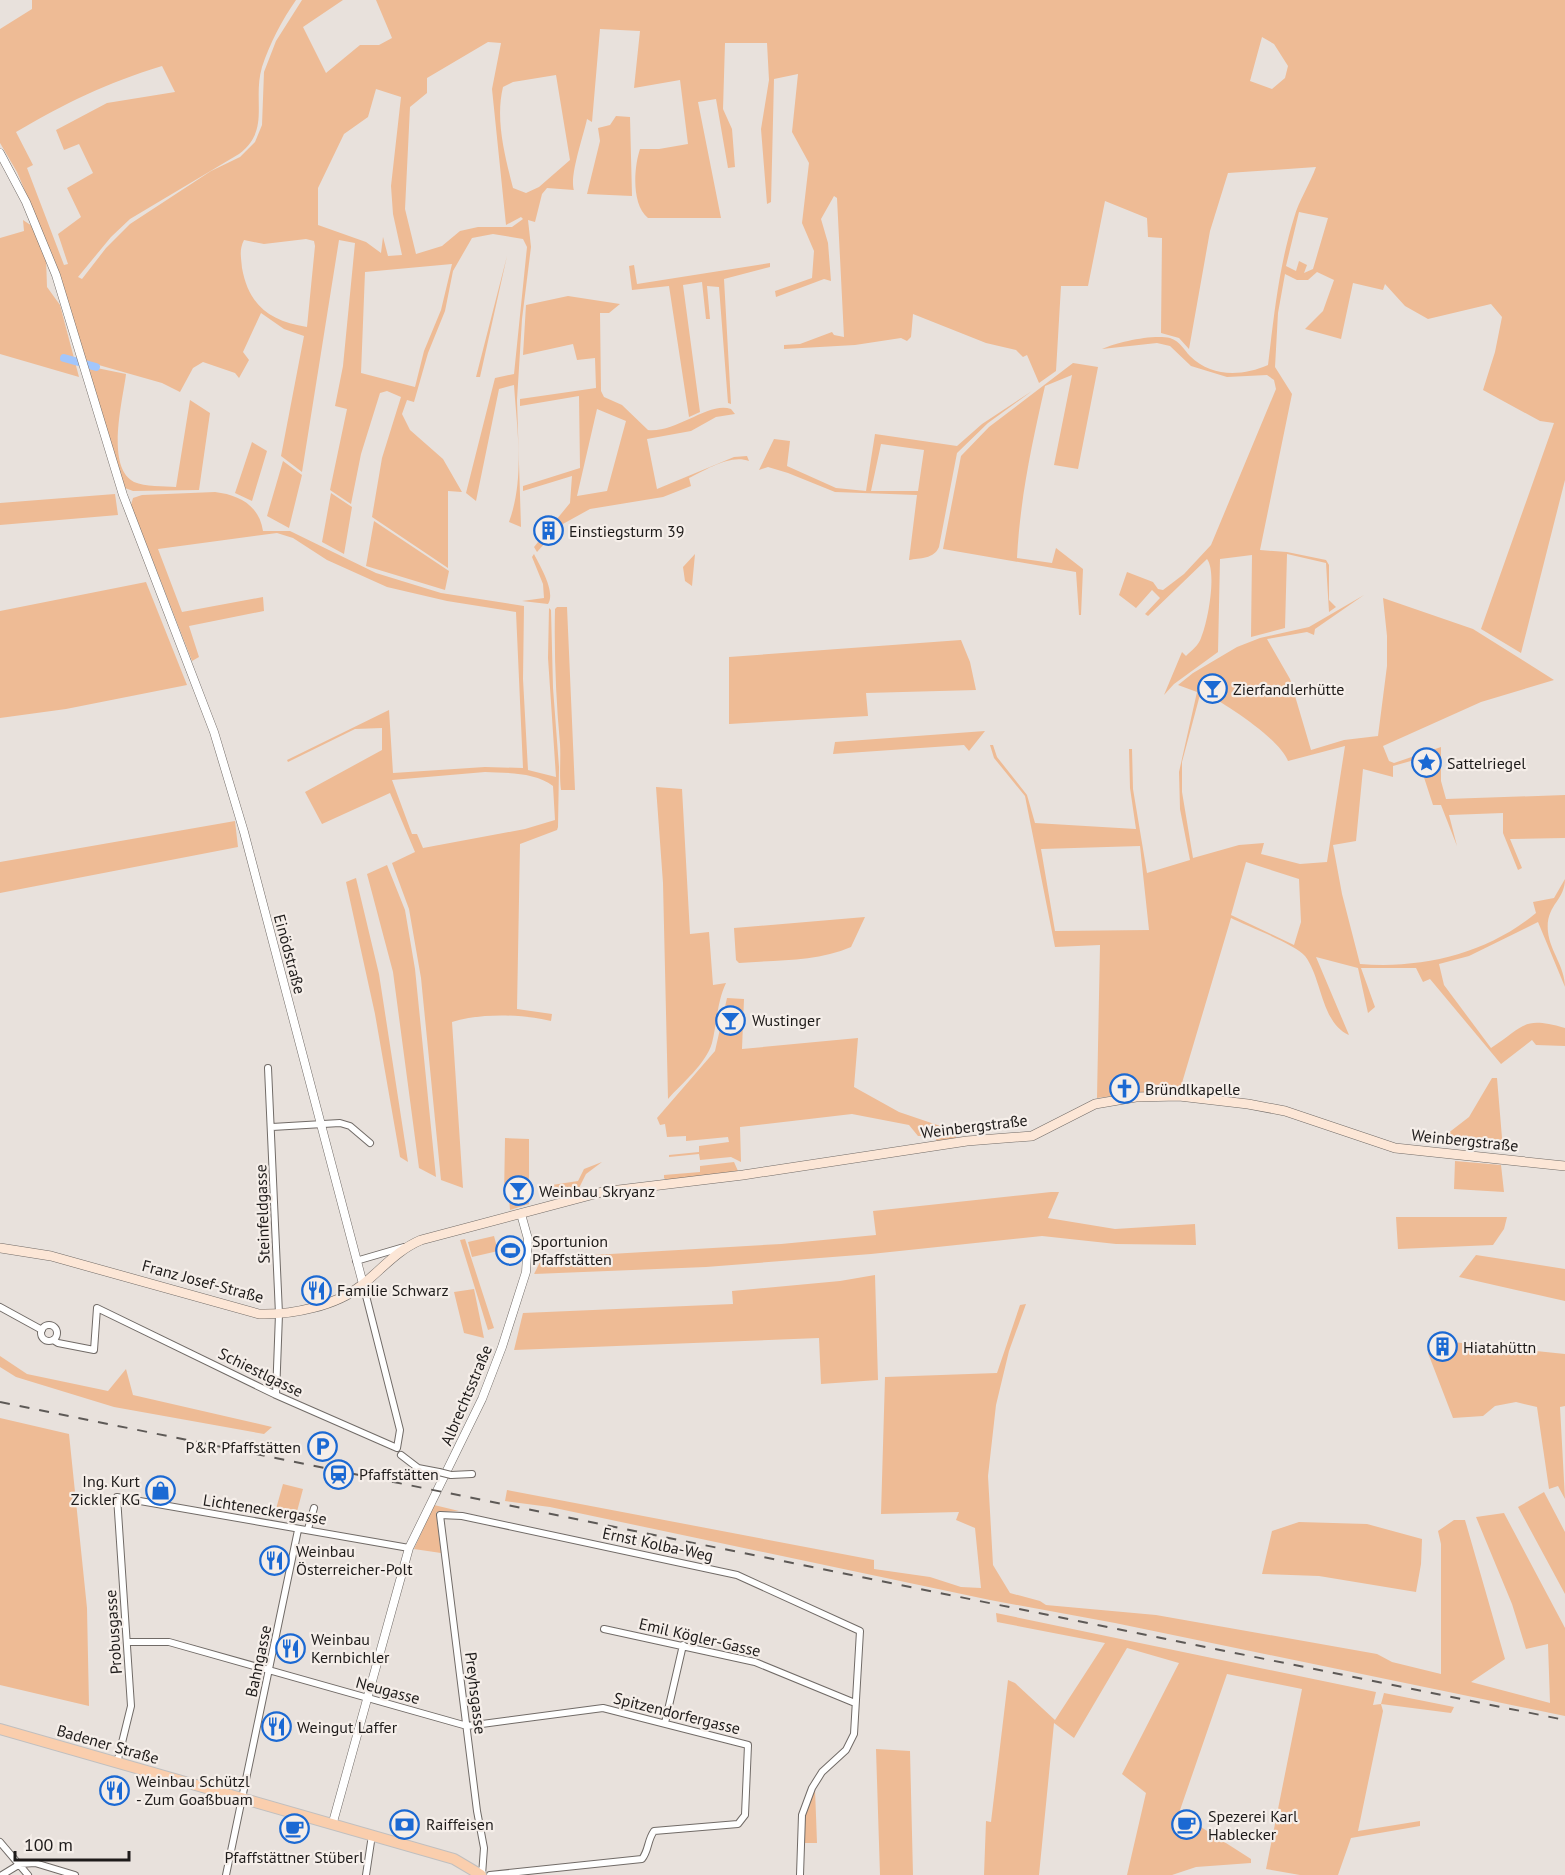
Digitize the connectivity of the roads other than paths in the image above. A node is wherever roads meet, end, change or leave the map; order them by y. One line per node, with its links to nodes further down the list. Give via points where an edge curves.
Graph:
1 (0, 153): 3 (street, Einödstraße, via 26,202 56,275 123,495 214,732)
2 (268, 1068): 4 (street, Steinfeldgasse)
3 (321, 1126): 4 (street); 5 (street, via 350,1126); 10 (street, Einödstraße)
4 (273, 1127): 13 (street, Steinfeldgasse)
5 (370, 1143)
6 (1565, 1166): 7 (main road, Weinbergstraße, via 1395,1148 1286,1111 1248,1104 1179,1096 1136,1097 1095,1104 1032,1136 967,1141 743,1175 630,1187)
7 (521, 1214): 8 (main road, Franz Josef-Straße); 25 (street, Albrechtsstraße, via 528,1239 526,1272 502,1347 482,1399)
8 (405, 1246): 10 (street); 11 (main road, Franz Josef-Straße)
9 (0, 1248): 13 (main road, Franz Josef-Straße, via 51,1256 260,1314)
10 (356, 1260): 11 (street, Einödstraße)
11 (363, 1284): 13 (main road, Franz Josef-Straße, via 343,1297); 17 (street, Einödstraße)
12 (0, 1307): 14 (street)
13 (279, 1314): 16 (street, Steinfeldgasse)
14 (42, 1330): 15 (street, via 45,1340); 15 (street, via 47,1326 55,1328)
15 (53, 1340): 16 (street, Schiestlgasse, via 94,1350 97,1308)
16 (276, 1395): 17 (street, Schiestlgasse, via 397,1448)
17 (400, 1430)
18 (401, 1455): 19 (street, bridge, via 418,1468 452,1475)
19 (472, 1474)
20 (117, 1497): 24 (street, Lichteneckergasse); 27 (street, Probusgasse)
21 (314, 1508): 23 (street)
22 (440, 1515): 31 (street, Ernst Kolba-Weg, via 462,1516 737,1575 860,1631); 33 (street, Preyhsgasse)
23 (308, 1529): 24 (street, Lichteneckergasse); 25 (street, Lichteneckergasse)
24 (298, 1530): 29 (street, Bahngasse)
25 (409, 1548): 30 (street, Albrechtsstraße)
26 (604, 1629): 28 (street, Emil Kögler-Gasse)
27 (127, 1642): 29 (street, Neugasse, via 170,1642); 35 (street, Probusgasse, via 131,1706)
28 (683, 1646): 31 (street, Emil Kögler-Gasse, via 755,1662); 32 (street)
29 (270, 1672): 30 (street, Neugasse); 36 (street, Bahngasse)
30 (367, 1699): 33 (street, Neugasse); 37 (street, Albrechtsstraße)
31 (855, 1703): 51 (street, via 854,1734 846,1750 822,1772 802,1815)
32 (665, 1723): 33 (street, Spitzendorfergasse, via 603,1708); 42 (street, Spitzendorfergasse, via 748,1745 745,1815 738,1824 654,1831 642,1859)
33 (467, 1726): 48 (street, Preyhsgasse, via 482,1828)
34 (0, 1729): 35 (main road, Badener Straße)
35 (117, 1763): 36 (main road, Badener Straße)
36 (242, 1797): 37 (main road, Badener Straße); 46 (street, Bahngasse)
37 (333, 1822): 38 (main road, Badener Straße)
38 (372, 1835): 47 (street); 48 (main road, Badener Straße, via 454,1858)
39 (0, 1842): 40 (street)
40 (20, 1863): 43 (street); 44 (street); 45 (street, via 35,1863)
41 (541, 1870): 42 (street, Spitzendorfergasse); 49 (street, Spitzendorfergasse); 50 (street)
42 (558, 1872)
43 (2, 1875)
44 (28, 1875)
45 (75, 1875)
46 (226, 1875)
47 (366, 1875)
48 (482, 1875)
49 (490, 1875)
50 (547, 1875)
51 (800, 1875)

